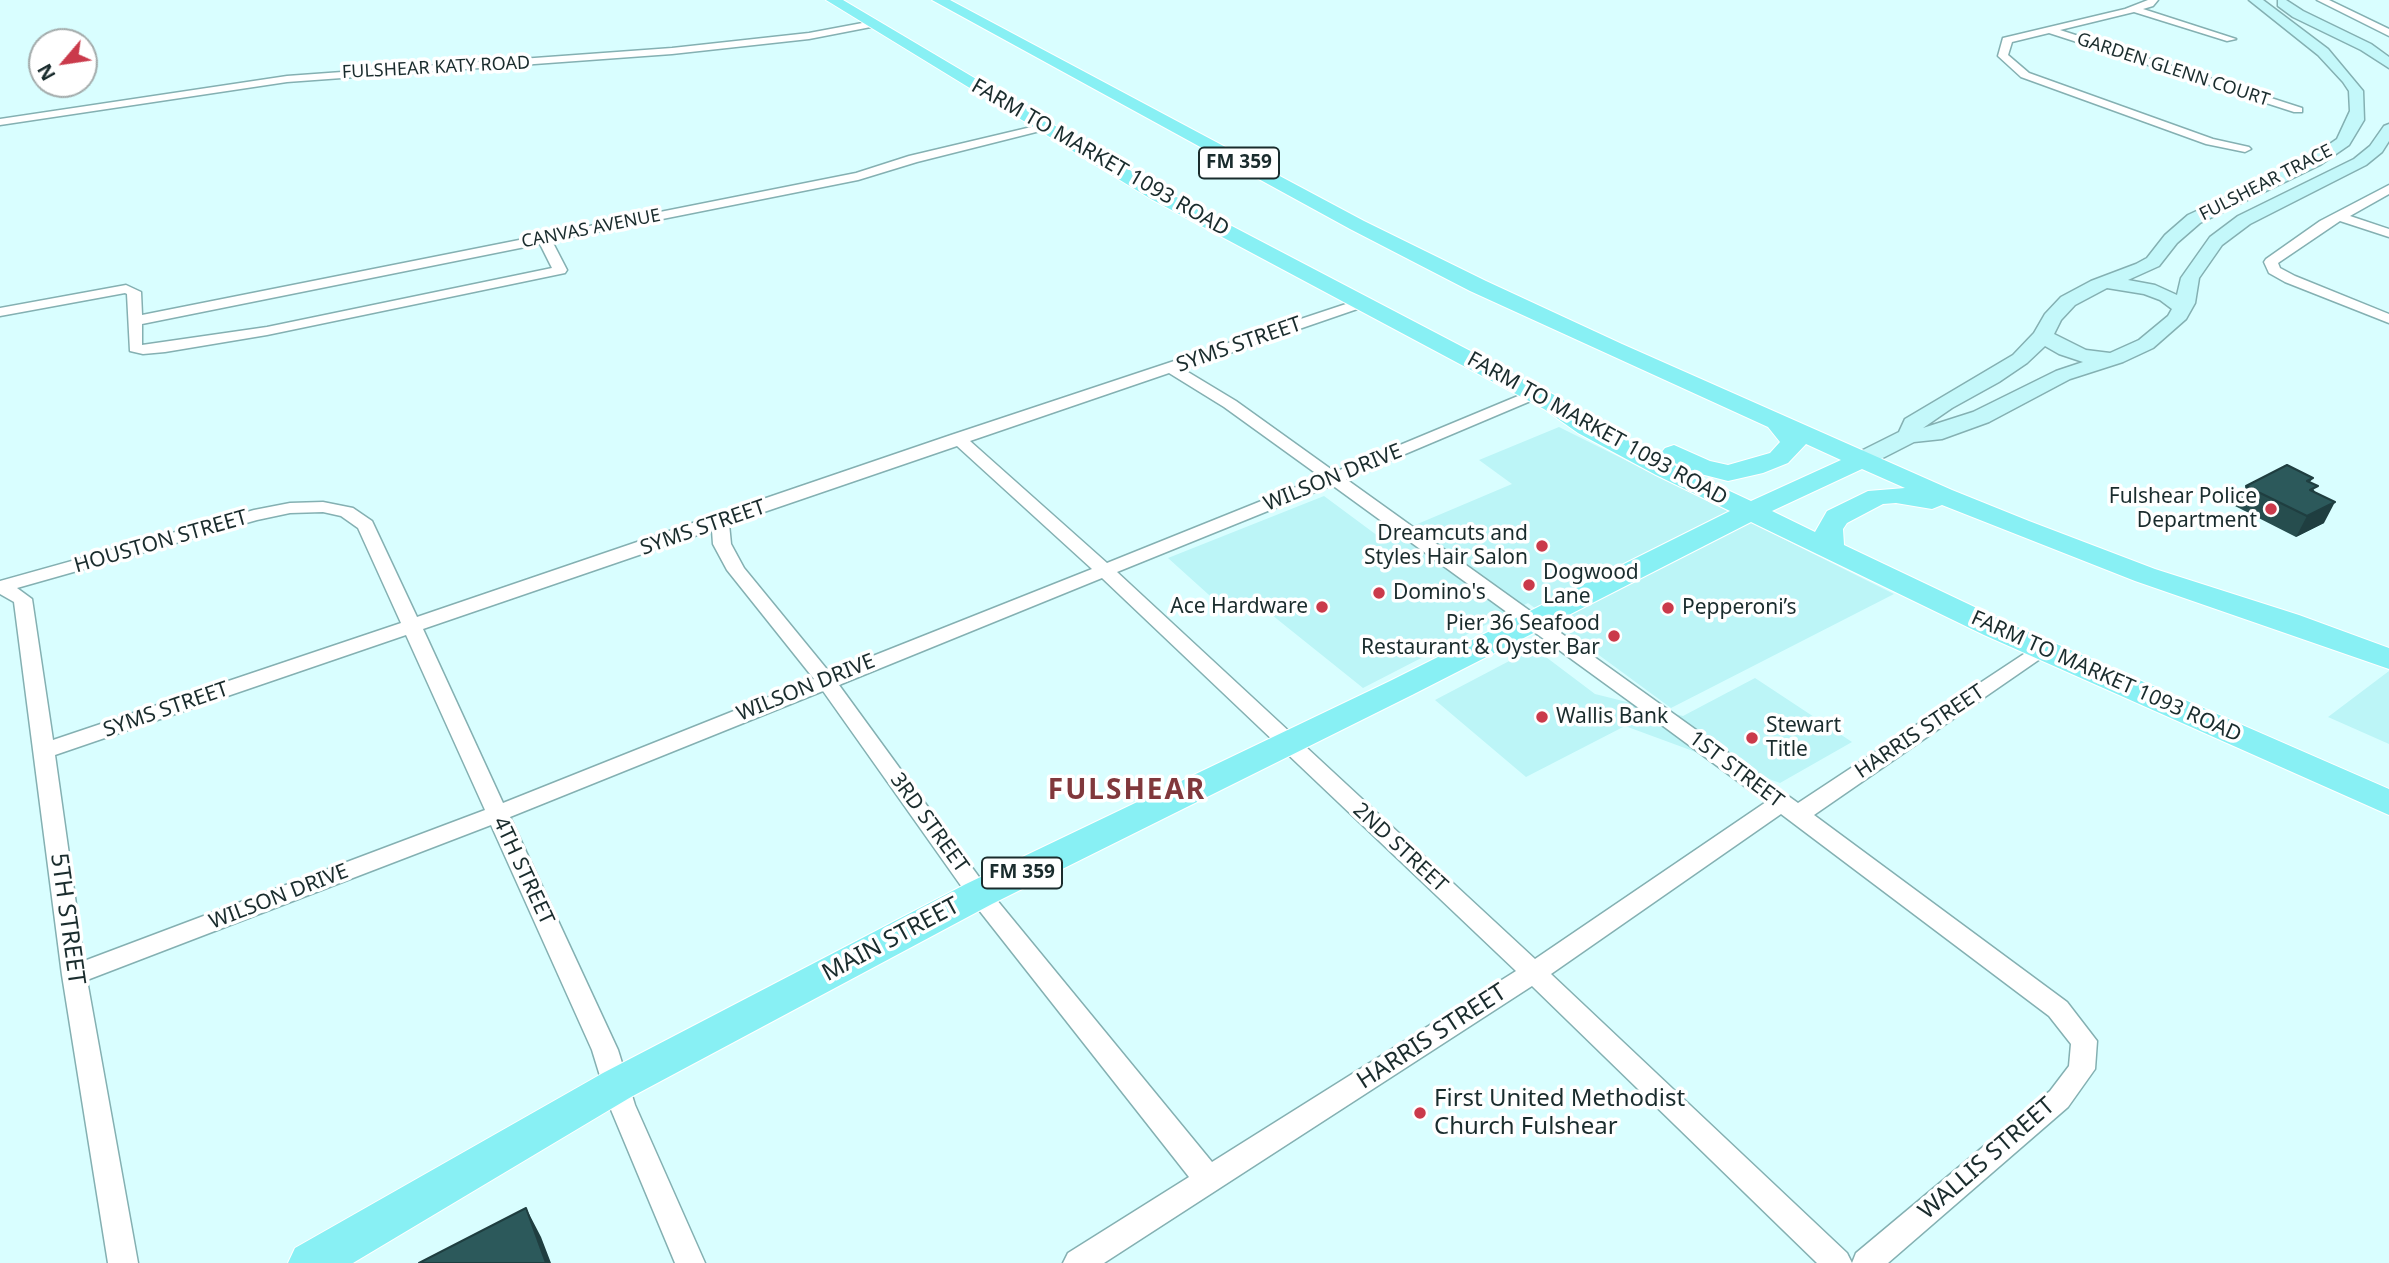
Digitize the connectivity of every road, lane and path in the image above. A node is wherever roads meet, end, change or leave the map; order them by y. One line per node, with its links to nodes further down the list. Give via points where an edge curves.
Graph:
1 (833, 0): 8 (main road, FARM TO MARKET 1093 ROAD)
2 (939, 0): 34 (main road, FM 359, via 1478,286)
3 (2152, 0): 7 (street)
4 (2255, 0): 17 (street, FULSHEAR TRACE, via 2323,52 2349,80 2358,110)
5 (2278, 0): 12 (street)
6 (2322, 0): 10 (street)
7 (2130, 10): 9 (street); 11 (street)
8 (873, 24): 14 (street, FULSHEAR KATY ROAD, via 672,51 287,79); 15 (main road, FARM TO MARKET 1093 ROAD)
9 (2049, 30): 13 (street, GARDEN GLENN COURT); 18 (street, via 2007,40 2003,56 2025,75 2210,142)
10 (2388, 33)
11 (2231, 39)
12 (2389, 64)
13 (2298, 110)
14 (0, 122)
15 (1044, 127): 23 (street, CANVAS AVENUE, via 858,176); 25 (main road, FARM TO MARKET 1093 ROAD, via 1158,195)
16 (2389, 130): 19 (street, FULSHEAR TRACE)
17 (2343, 142): 19 (street); 24 (street, FULSHEAR TRACE, via 2314,162 2194,219 2153,262)
18 (2245, 149)
19 (2376, 149): 26 (street, FULSHEAR TRACE, via 2347,170 2230,229 2190,278)
20 (2389, 189): 21 (street)
21 (2339, 217): 22 (street); 28 (street, via 2272,262 2274,270)
22 (2389, 233)
23 (544, 238): 29 (street, CANVAS AVENUE); 29 (street, via 560,270 267,331 143,350 135,348)
24 (2103, 283): 26 (street, via 2148,289); 30 (street, FULSHEAR TRACE, via 2061,308)
25 (1361, 303): 32 (street, SYMS STREET); 33 (main road, FARM TO MARKET 1093 ROAD)
26 (2183, 308): 31 (street, FULSHEAR TRACE, via 2168,328)
27 (0, 312): 29 (street, via 126,289 134,292)
28 (2389, 319)
29 (134, 320)
30 (2043, 336): 31 (street, via 2084,356); 35 (street, FULSHEAR TRACE, via 2008,369 1913,424)
31 (2116, 358): 35 (street, FULSHEAR TRACE, via 2063,375 1981,417 1934,435)
32 (1171, 368): 36 (street, SYMS STREET); 38 (street, 1ST STREET, via 1230,404)
33 (1544, 399): 34 (main road, via 1622,427 1702,467 1728,473 1779,458 1794,443); 38 (street, WILSON DRIVE); 40 (main road, FARM TO MARKET 1093 ROAD, via 1587,428)
34 (1775, 420): 37 (main road, FM 359)
35 (1909, 436): 37 (street, FULSHEAR TRACE)
36 (957, 438): 41 (street, SYMS STREET); 44 (street, 2ND STREET)
37 (1863, 459): 40 (main road, FULSHEAR TRACE); 42 (main road)
38 (1332, 479): 44 (street, WILSON DRIVE); 46 (street, 1ST STREET)
39 (323, 506): 45 (street, HOUSTON STREET, via 254,515); 47 (street, 4TH STREET, via 347,512 366,525)
40 (1749, 512): 43 (main road, FARM TO MARKET 1093 ROAD); 46 (main road, MAIN STREET / FM 359)
41 (720, 522): 47 (street, SYMS STREET); 50 (street, 3RD STREET, via 722,544 736,570)
42 (2019, 527): 43 (main road, via 1920,497 1877,497 1837,517 1829,529); 49 (main road)
43 (1830, 550): 48 (main road, FARM TO MARKET 1093 ROAD)
44 (1104, 570): 50 (street, WILSON DRIVE); 51 (street, 2ND STREET)
45 (0, 587): 52 (street, 5TH STREET, via 23,598)
46 (1532, 622): 51 (main road, MAIN STREET / FM 359); 54 (street, 1ST STREET)
47 (410, 627): 52 (street, SYMS STREET); 55 (street, 4TH STREET)
48 (2043, 650): 53 (main road, FARM TO MARKET 1093 ROAD); 54 (street, HARRIS STREET)
49 (2389, 659)
50 (825, 680): 55 (street, WILSON DRIVE); 56 (street, 3RD STREET)
51 (1288, 744): 56 (main road, MAIN STREET / FM 359); 57 (street, 2ND STREET)
52 (44, 751): 58 (street, 5TH STREET)
53 (2389, 803)
54 (1789, 809): 57 (street, HARRIS STREET); 59 (street, 1ST STREET, via 2058,1009)
55 (496, 814): 58 (street, WILSON DRIVE); 60 (street, 4TH STREET)
56 (979, 894): 60 (main road, MAIN STREET / FM 359); 61 (street, 3RD STREET)
57 (1533, 972): 61 (street, HARRIS STREET); 66 (street, 2ND STREET)
58 (74, 975): 62 (street, 5TH STREET)
59 (2084, 1041): 67 (street, WALLIS STREET, via 2082,1069 2059,1099)
60 (617, 1085): 63 (main road, MAIN STREET / FM 359); 64 (street, 4TH STREET)
61 (1209, 1180): 65 (street, HARRIS STREET)
62 (123, 1263)
63 (311, 1263)
64 (690, 1263)
65 (1078, 1263)
66 (1837, 1263)
67 (1866, 1263)

